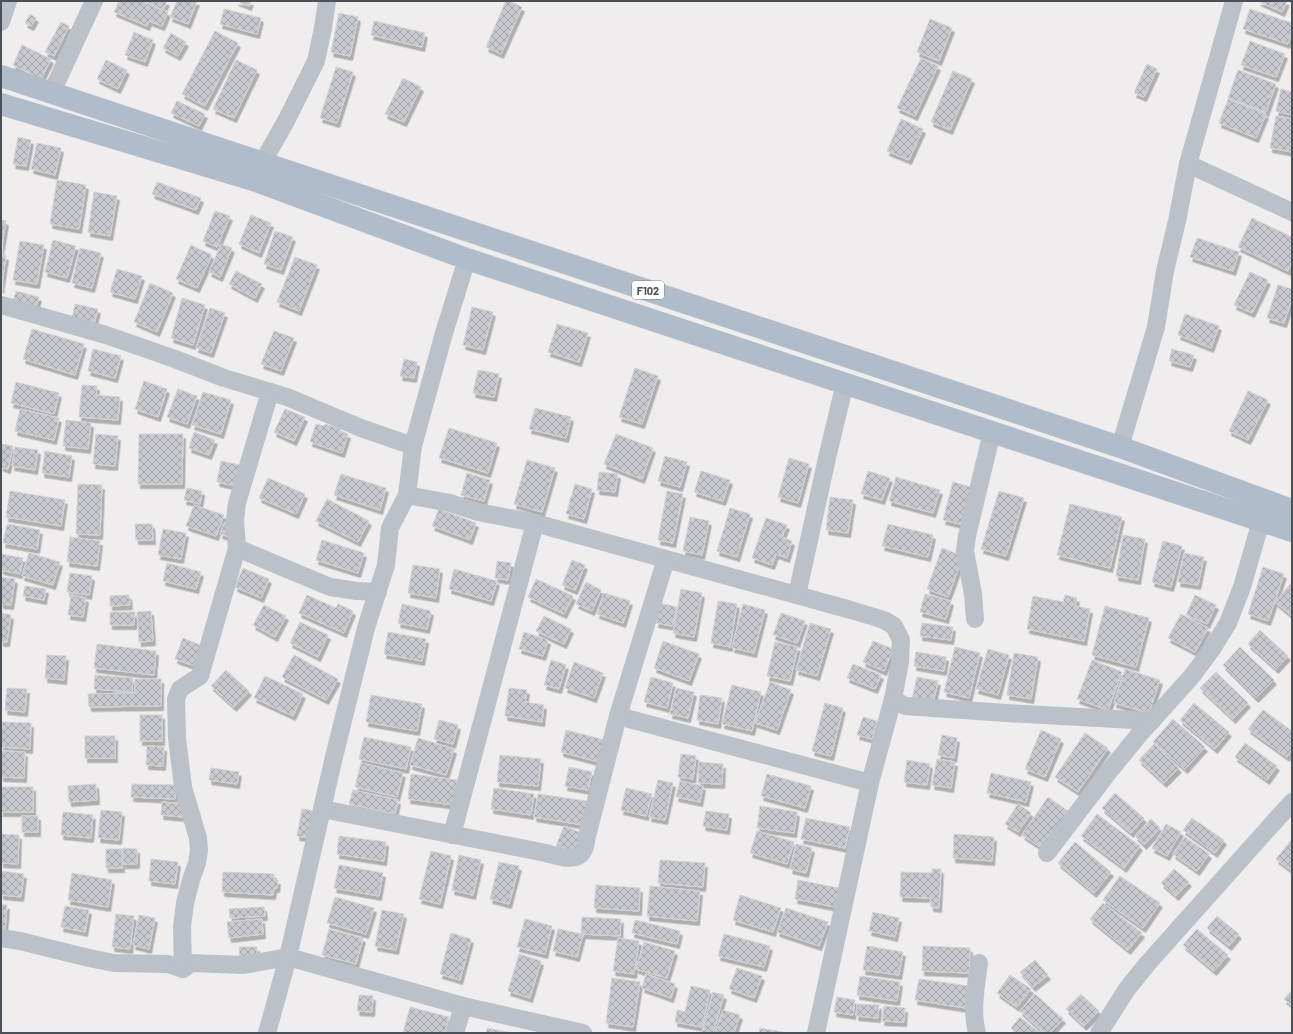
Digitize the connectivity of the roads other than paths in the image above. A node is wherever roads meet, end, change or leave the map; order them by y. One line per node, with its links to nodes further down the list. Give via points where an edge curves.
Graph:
1 (8, 1): 5 (street)
2 (94, 1): 7 (street)
3 (327, 1): 9 (street, via 316,61)
4 (1234, 1): 10 (street)
5 (1, 22)
6 (1, 76): 7 (main road, F102)
7 (52, 92): 9 (main road, F102)
8 (1, 104): 11 (main road, F102)
9 (264, 162): 11 (street); 19 (main road, F102)
10 (1188, 164): 12 (street); 19 (street, via 1156,327)
11 (253, 180): 13 (main road, F102)
12 (1292, 212)
13 (467, 259): 15 (main road, F102); 18 (street)
14 (2, 308): 16 (street, via 106,335)
15 (845, 383): 17 (main road, F102); 28 (street)
16 (270, 392): 18 (street); 25 (street, via 237,503)
17 (992, 432): 22 (main road, F102); 29 (street, via 967,536 966,551)
18 (413, 446): 20 (street)
19 (1120, 447): 21 (main road, F102)
20 (407, 495): 23 (street); 27 (street, via 390,528 386,565)
21 (1292, 510)
22 (1261, 521): 24 (main road, F102); 32 (street, via 1242,587 1228,623 1196,671)
23 (535, 524): 26 (street); 36 (street)
24 (1292, 531)
25 (237, 548): 27 (street, via 330,587); 41 (street, via 200,676 180,689 176,699 177,738 183,787 199,850 185,903 182,927)
26 (666, 559): 28 (street); 31 (street)
27 (378, 592): 35 (street, via 366,628)
28 (797, 595): 30 (street, via 884,620 894,626 901,640 901,647)
29 (975, 620)
30 (893, 699): 32 (street, via 905,706); 33 (street)
31 (618, 716): 33 (street); 36 (street, via 584,850 578,856 566,858)
32 (1152, 721): 37 (street, via 1107,774)
33 (870, 783): 46 (street)
34 (1292, 802): 48 (street, via 1148,963 1127,989)
35 (322, 809): 36 (street); 39 (street)
36 (452, 834)
37 (1047, 853)
38 (1, 938): 41 (street, via 114,963 168,964)
39 (288, 957): 41 (street, via 244,965 192,963); 42 (street); 43 (street)
40 (979, 963): 47 (street, via 973,1006)
41 (183, 969)
42 (463, 1006): 44 (street); 45 (street)
43 (267, 1033)
44 (455, 1033)
45 (583, 1033)
46 (816, 1033)
47 (977, 1033)
48 (1099, 1033)

